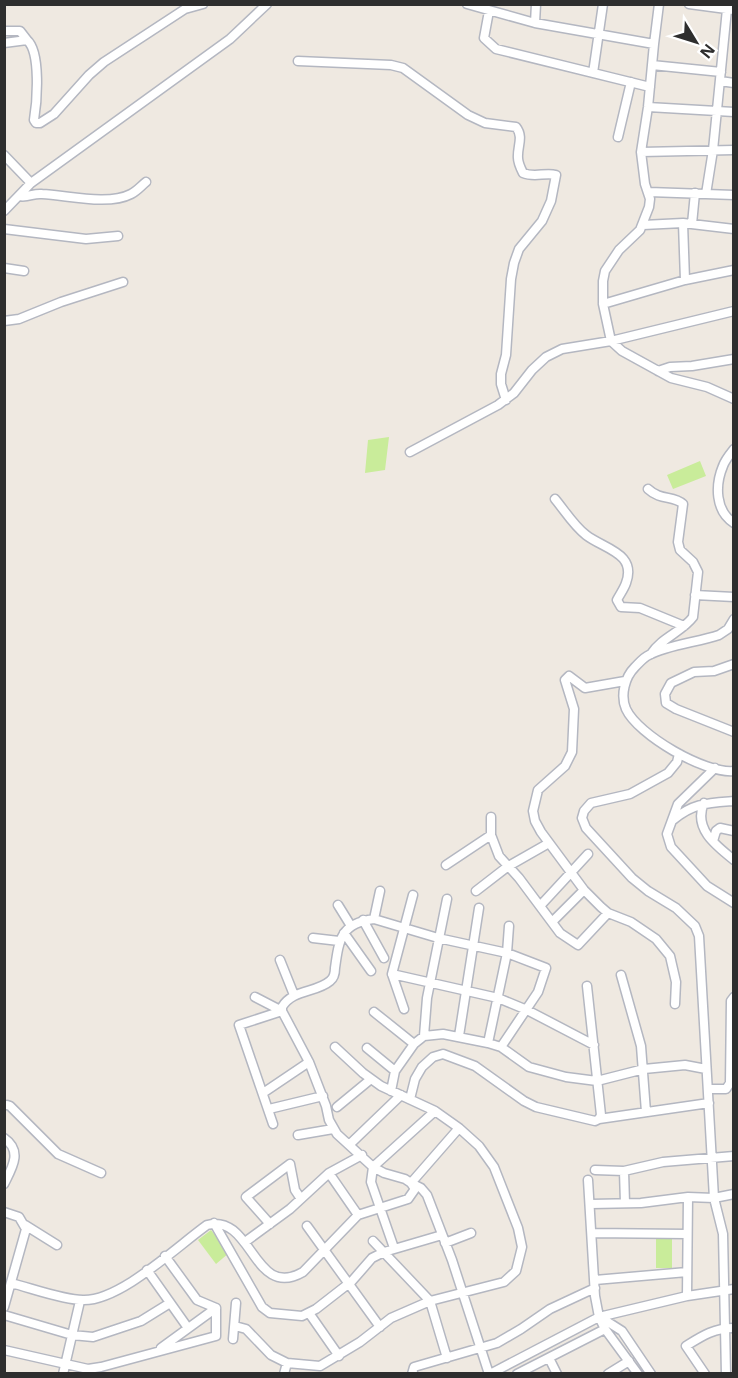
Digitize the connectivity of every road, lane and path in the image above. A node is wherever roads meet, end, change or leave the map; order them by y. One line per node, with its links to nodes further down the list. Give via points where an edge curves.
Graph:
1 (203, 4): 13 (street, via 185,9 104,62 54,114 40,123 34,120 37,81 34,53)
2 (267, 4): 33 (street, via 230,39)
3 (467, 4): 9 (street)
4 (536, 4): 10 (street)
5 (603, 4): 12 (street)
6 (660, 4): 15 (street)
7 (689, 4): 8 (street)
8 (730, 8): 18 (street)
9 (489, 11): 10 (street); 19 (street, via 484,38 496,49)
10 (535, 23): 12 (street)
11 (4, 31): 13 (street, via 20,31)
12 (598, 34): 15 (street); 19 (street)
13 (27, 40): 14 (street)
14 (4, 43)
15 (654, 44): 17 (street)
16 (298, 61): 56 (street, via 402,68 468,115 485,123 516,127 523,173 533,177 556,175 544,215 519,249 512,271 501,374)
17 (652, 65): 18 (street); 23 (street)
18 (721, 72): 20 (street)
19 (593, 73): 21 (street)
20 (720, 81): 22 (street); 25 (street)
21 (631, 82): 23 (street); 27 (street)
22 (734, 83)
23 (651, 87): 24 (street)
24 (648, 107): 25 (street); 30 (street)
25 (717, 111): 26 (street); 28 (street)
26 (734, 112)
27 (618, 137)
28 (713, 150): 29 (street); 30 (street); 36 (street)
29 (734, 150)
30 (641, 152): 34 (street)
31 (4, 155): 33 (street)
32 (146, 182): 38 (street, via 121,197)
33 (31, 183): 38 (street)
34 (649, 192): 35 (street); 41 (street)
35 (695, 193): 36 (street); 40 (street)
36 (706, 194): 37 (street)
37 (734, 195)
38 (19, 196): 39 (street)
39 (4, 211)
40 (687, 224): 41 (street); 43 (street); 48 (street)
41 (643, 225): 50 (street, via 605,271)
42 (4, 229): 44 (street, via 86,239)
43 (734, 229)
44 (118, 236)
45 (4, 268): 47 (street)
46 (734, 270): 48 (street)
47 (24, 271)
48 (685, 280): 50 (street)
49 (123, 282): 52 (street)
50 (603, 304): 53 (street)
51 (734, 311): 53 (street)
52 (4, 321)
53 (610, 342): 55 (street); 56 (street, via 562,349 546,357)
54 (734, 359): 55 (street)
55 (658, 371): 57 (street)
56 (506, 399): 59 (street)
57 (734, 399)
58 (734, 449): 62 (street, via 723,466 718,501 722,513)
59 (410, 452)
60 (648, 489): 63 (street, via 663,499 683,504 678,542 680,550 697,567)
61 (555, 499): 66 (street, via 583,533 625,559 628,576 618,605 640,608)
62 (734, 523)
63 (695, 595): 64 (street); 66 (street, via 693,617)
64 (734, 597)
65 (734, 619): 67 (street, via 719,635)
66 (684, 626): 67 (street)
67 (651, 654): 69 (street)
68 (734, 663): 70 (street, via 714,671 694,672 672,683 665,694 666,703 676,709)
69 (625, 681): 71 (street, via 625,707 632,719); 81 (street, via 585,688 569,676 565,680 574,709 572,752 565,766 538,790 533,811)
70 (734, 732)
71 (679, 754): 72 (street); 135 (street, via 668,773 630,794 591,802 582,818 586,828 632,878 695,926 699,936)
72 (715, 768): 73 (street); 77 (street, via 678,804)
73 (734, 771)
74 (734, 801): 75 (street)
75 (704, 803): 77 (street, via 687,809); 80 (street, via 699,815 701,824)
76 (490, 817): 79 (street)
77 (671, 823): 92 (street, via 671,847 707,886)
78 (734, 831): 80 (street, via 720,828)
79 (491, 835): 84 (street); 85 (street)
80 (713, 841): 83 (street)
81 (549, 843): 85 (street); 86 (street)
82 (588, 854): 86 (street)
83 (734, 860)
84 (446, 865)
85 (507, 867): 89 (street); 94 (street)
86 (571, 873): 87 (street); 94 (street)
87 (584, 890): 96 (street); 99 (street)
88 (380, 891): 97 (street)
89 (476, 891)
90 (413, 895): 102 (street)
91 (447, 899): 105 (street)
92 (734, 903)
93 (338, 905): 100 (street)
94 (540, 906): 99 (street)
95 (479, 908): 106 (street)
96 (608, 913): 99 (street, via 578,945 560,933); 120 (street, via 631,922 656,939 670,956 676,982)
97 (374, 919): 98 (street); 102 (street)
98 (363, 920): 100 (street); 108 (street)
99 (553, 921)
100 (351, 926): 103 (street)
101 (509, 926): 107 (street)
102 (403, 928): 105 (street); 111 (street)
103 (341, 937): 104 (street); 110 (street); 116 (street, via 330,981)
104 (313, 938)
105 (438, 938): 106 (street); 113 (street)
106 (474, 945): 107 (street); 115 (street)
107 (507, 953): 119 (street); 122 (street, via 546,968)
108 (384, 958)
109 (280, 960): 116 (street)
110 (371, 971)
111 (392, 974): 113 (street); 121 (street)
112 (621, 975): 134 (street)
113 (431, 984): 115 (street); 125 (street)
114 (587, 986): 129 (street)
115 (466, 992): 119 (street); 126 (street)
116 (294, 995): 123 (street, via 285,1001)
117 (255, 997): 123 (street)
118 (734, 997): 139 (street, via 730,1083 726,1089)
119 (498, 998): 122 (street); 127 (street)
120 (675, 1004)
121 (404, 1009)
122 (527, 1010): 129 (street); 131 (street)
123 (282, 1011): 133 (street); 141 (street, via 238,1025)
124 (374, 1012): 128 (street)
125 (424, 1036): 126 (street); 128 (street)
126 (459, 1036): 127 (street)
127 (489, 1043): 131 (street)
128 (414, 1044): 136 (street)
129 (594, 1045): 138 (street)
130 (334, 1047): 137 (street)
131 (501, 1047): 138 (street, via 529,1067)
132 (367, 1048): 136 (street)
133 (309, 1062): 141 (street); 142 (street)
134 (644, 1069): 135 (street, via 685,1065); 138 (street); 149 (street)
135 (706, 1070): 139 (street)
136 (395, 1071): 140 (street)
137 (371, 1079): 140 (street); 146 (street)
138 (597, 1081): 150 (street)
139 (708, 1089): 144 (street)
140 (391, 1091): 143 (street)
141 (263, 1093): 147 (street)
142 (323, 1096): 147 (street); 153 (street)
143 (406, 1097): 148 (street); 150 (street, via 422,1067 443,1054 475,1066 536,1107); 156 (street)
144 (709, 1103): 149 (street); 158 (street)
145 (5, 1106): 163 (street, via 10,1106 58,1154)
146 (338, 1107)
147 (269, 1108): 151 (street)
148 (435, 1111): 152 (street); 160 (street)
149 (646, 1112): 150 (street)
150 (599, 1119)
151 (273, 1124)
152 (459, 1128): 166 (street); 200 (street, via 494,1167 522,1247 516,1271 504,1282)
153 (333, 1129): 154 (street); 156 (street)
154 (298, 1135)
155 (4, 1138): 167 (street, via 16,1154)
156 (349, 1145): 157 (street)
157 (362, 1155): 160 (street); 164 (street)
158 (712, 1156): 159 (street); 162 (street); 170 (street)
159 (734, 1156)
160 (373, 1167): 166 (street); 174 (street, via 371,1182)
161 (595, 1170): 162 (street)
162 (624, 1172): 172 (street)
163 (101, 1173)
164 (329, 1173): 171 (street); 176 (street)
165 (588, 1180): 173 (street)
166 (411, 1183): 174 (street, via 415,1190 408,1199); 186 (street, via 427,1195)
167 (4, 1185)
168 (734, 1194): 170 (street)
169 (688, 1197): 170 (street); 172 (street); 183 (street)
170 (714, 1198): 184 (street)
171 (301, 1199): 178 (street); 178 (street, via 295,1190 290,1164 246,1197)
172 (625, 1203): 173 (street)
173 (591, 1204): 182 (street)
174 (380, 1208): 176 (street); 190 (street)
175 (4, 1212): 179 (street, via 19,1216)
176 (358, 1215): 191 (street)
177 (214, 1223): 188 (street, via 220,1223); 193 (street); 208 (street, via 262,1307 282,1315)
178 (270, 1224): 188 (street)
179 (25, 1225): 189 (street); 196 (street)
180 (307, 1226): 191 (street)
181 (471, 1233): 186 (street)
182 (592, 1233): 183 (street); 197 (street)
183 (687, 1234): 195 (street)
184 (723, 1234): 185 (street); 199 (street)
185 (734, 1234)
186 (444, 1239): 190 (street); 200 (street)
187 (373, 1241): 192 (street)
188 (245, 1242): 191 (street, via 267,1273 276,1277 303,1272)
189 (57, 1245)
190 (394, 1248): 192 (street)
191 (323, 1250): 198 (street)
192 (384, 1252): 198 (street, via 372,1258); 203 (street)
193 (165, 1256): 194 (street); 207 (street, via 197,1300)
194 (147, 1270): 202 (street, via 116,1293); 204 (street)
195 (687, 1272): 197 (street); 201 (street)
196 (11, 1283): 202 (street); 206 (street)
197 (595, 1284): 210 (street); 218 (street, via 497,1343)
198 (347, 1285): 208 (street); 212 (street)
199 (729, 1289): 201 (street); 214 (street)
200 (462, 1292): 203 (street); 218 (street)
201 (687, 1296): 210 (street)
202 (80, 1300): 216 (street)
203 (430, 1301): 212 (street); 222 (street)
204 (170, 1303): 213 (street); 216 (street, via 141,1321 93,1337)
205 (236, 1303): 211 (street)
206 (4, 1307)
207 (216, 1308): 213 (street); 220 (street, via 216,1335)
208 (309, 1313): 221 (street)
209 (4, 1315): 216 (street)
210 (600, 1317): 215 (street); 230 (street); 235 (street, via 622,1331)
211 (235, 1326): 217 (street); 225 (street, via 246,1329 271,1355)
212 (380, 1327): 221 (street)
213 (188, 1328): 220 (street)
214 (729, 1328): 236 (street, via 708,1332 686,1346); 237 (street)
215 (605, 1329): 223 (street); 224 (street)
216 (72, 1335): 226 (street)
217 (233, 1340)
218 (480, 1348): 222 (street); 230 (street)
219 (4, 1350): 226 (street)
220 (157, 1351): 226 (street, via 88,1369)
221 (339, 1356): 225 (street, via 320,1366)
222 (447, 1358): 229 (street, via 414,1367)
223 (549, 1358): 231 (street); 232 (street)
224 (629, 1361): 233 (street); 234 (street)
225 (287, 1363): 228 (street)
226 (65, 1364): 227 (street)
227 (63, 1374)
228 (284, 1374)
229 (412, 1374)
230 (489, 1374)
231 (517, 1374)
232 (557, 1374)
233 (609, 1374)
234 (638, 1374)
235 (651, 1374)
236 (705, 1374)
237 (726, 1374)

